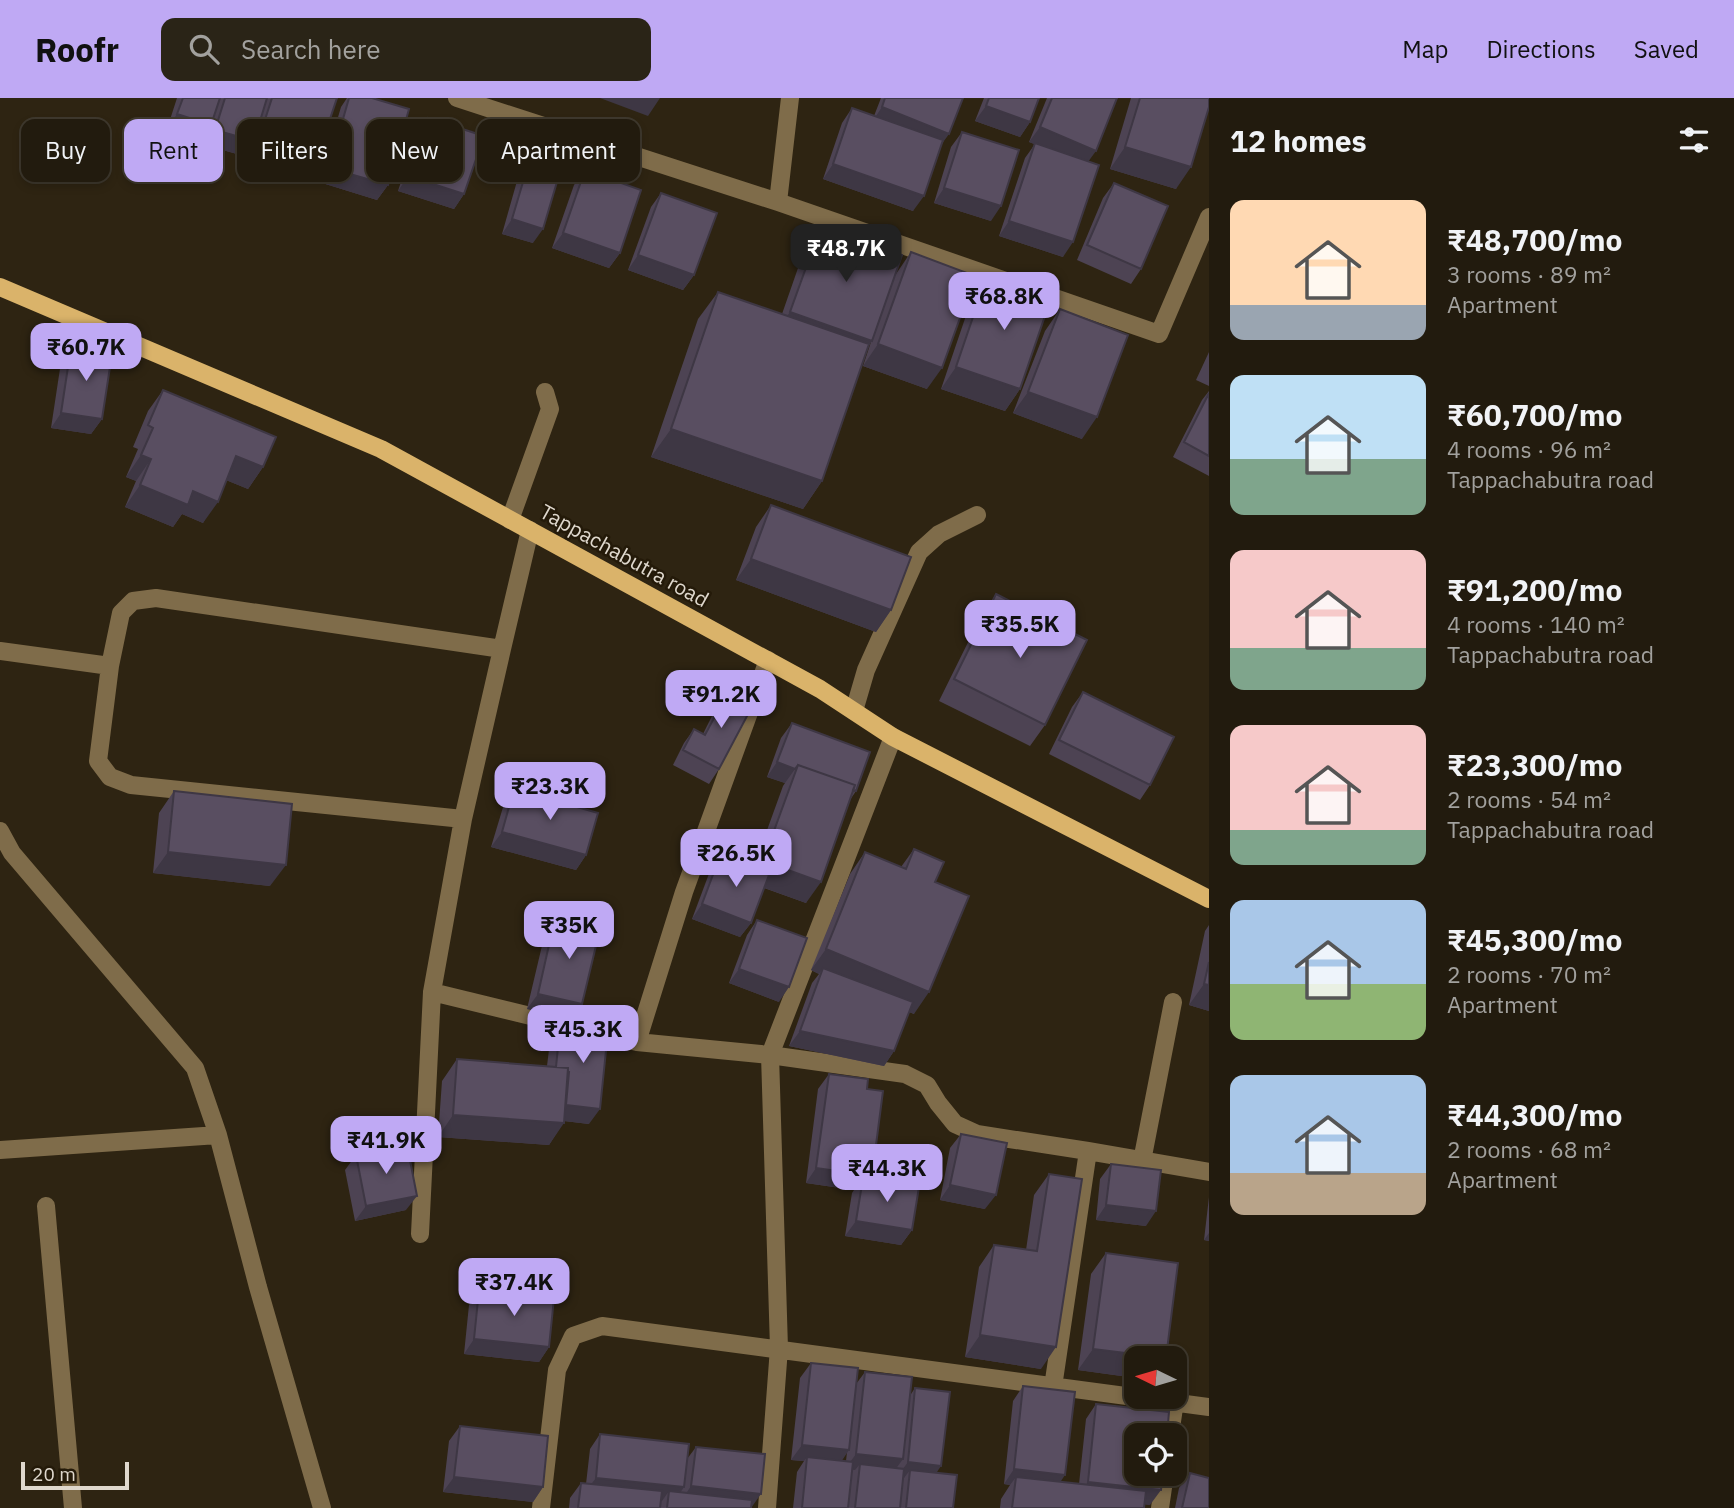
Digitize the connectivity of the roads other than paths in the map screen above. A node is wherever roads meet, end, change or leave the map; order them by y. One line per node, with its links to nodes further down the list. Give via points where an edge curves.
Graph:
1 (457, 98): 3 (street)
2 (790, 98): 3 (street)
3 (778, 202): 4 (street, via 1159,334)
4 (1209, 217)
5 (0, 287): 8 (main road, Tappachabutra road, via 381,449)
6 (545, 393): 8 (street, via 550,409)
7 (977, 515): 14 (street, via 939,534 919,552 866,670)
8 (510, 520): 9 (main road, Tappachabutra road)
9 (530, 530): 10 (street); 12 (main road, Tappachabutra road)
10 (502, 649): 13 (street, via 156,598 133,601 121,613); 16 (street)
11 (0, 651): 13 (street)
12 (768, 660): 14 (main road, Tappachabutra road); 21 (street, via 684,892)
13 (110, 666): 16 (street, via 98,761 110,777 131,785)
14 (854, 711): 15 (main road, Tappachabutra road)
15 (892, 737): 18 (main road, Tappachabutra road); 22 (street)
16 (463, 819): 19 (street)
17 (0, 831): 23 (street, via 12,853 195,1068)
18 (1209, 899)
19 (432, 992): 21 (street); 29 (street)
20 (1173, 1002): 26 (street)
21 (637, 1042): 22 (street)
22 (770, 1055): 25 (street, via 905,1074 927,1085 955,1125 977,1134); 30 (street)
23 (218, 1135): 24 (street); 37 (street)
24 (0, 1150)
25 (1088, 1151): 26 (street); 31 (street)
26 (1142, 1161): 27 (street)
27 (1209, 1172)
28 (46, 1206): 36 (street)
29 (419, 1234)
30 (779, 1348): 31 (street); 38 (street, via 602,1326 573,1336 557,1370); 39 (street)
31 (1053, 1387): 32 (street)
32 (1124, 1395)
33 (1187, 1403): 34 (street)
34 (1209, 1407)
35 (1163, 1486): 40 (street)
36 (73, 1508)
37 (322, 1508)
38 (541, 1508)
39 (767, 1508)
40 (1160, 1508)

